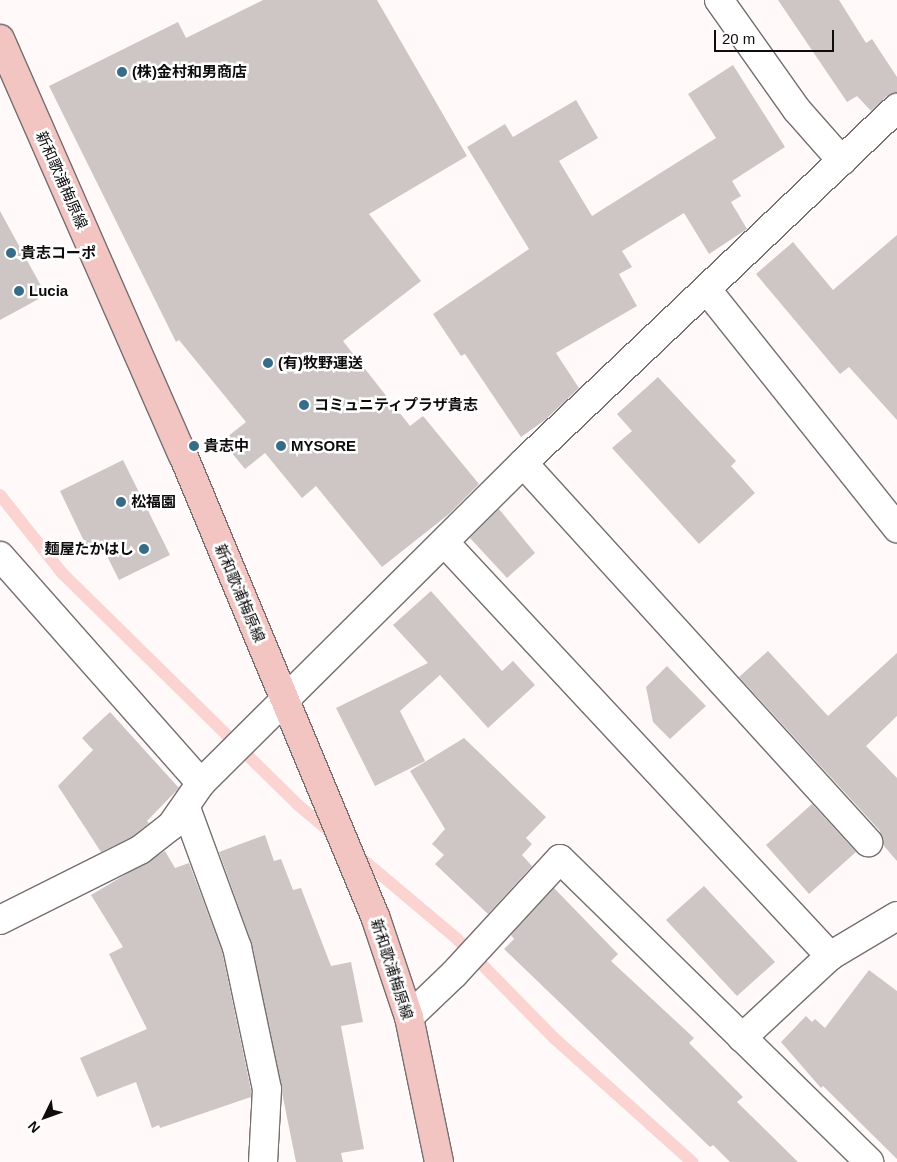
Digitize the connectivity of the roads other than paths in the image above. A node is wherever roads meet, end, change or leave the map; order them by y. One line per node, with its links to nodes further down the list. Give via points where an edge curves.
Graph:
1 (719, 0): 4 (street, via 798,110)
2 (0, 39): 10 (main road, 新和歌浦梅原線, via 183,455)
3 (897, 108): 4 (street)
4 (842, 161): 5 (street)
5 (707, 290): 6 (street); 7 (street)
6 (523, 463): 8 (street); 13 (street)
7 (897, 528)
8 (445, 544): 10 (street); 16 (street)
9 (0, 556): 11 (street)
10 (285, 702): 11 (street); 17 (main road, 新和歌浦梅原線, via 328,796 375,916)
11 (201, 783): 12 (street)
12 (186, 808): 15 (street, via 172,826 140,850); 19 (street, via 237,947 267,1089)
13 (868, 842)
14 (897, 916): 16 (street)
15 (0, 920)
16 (830, 956): 18 (street)
17 (409, 1017): 18 (street, via 454,974 560,859); 20 (main road, 新和歌浦梅原線)
18 (742, 1038): 21 (street)
19 (263, 1162)
20 (439, 1162)
21 (869, 1162)

